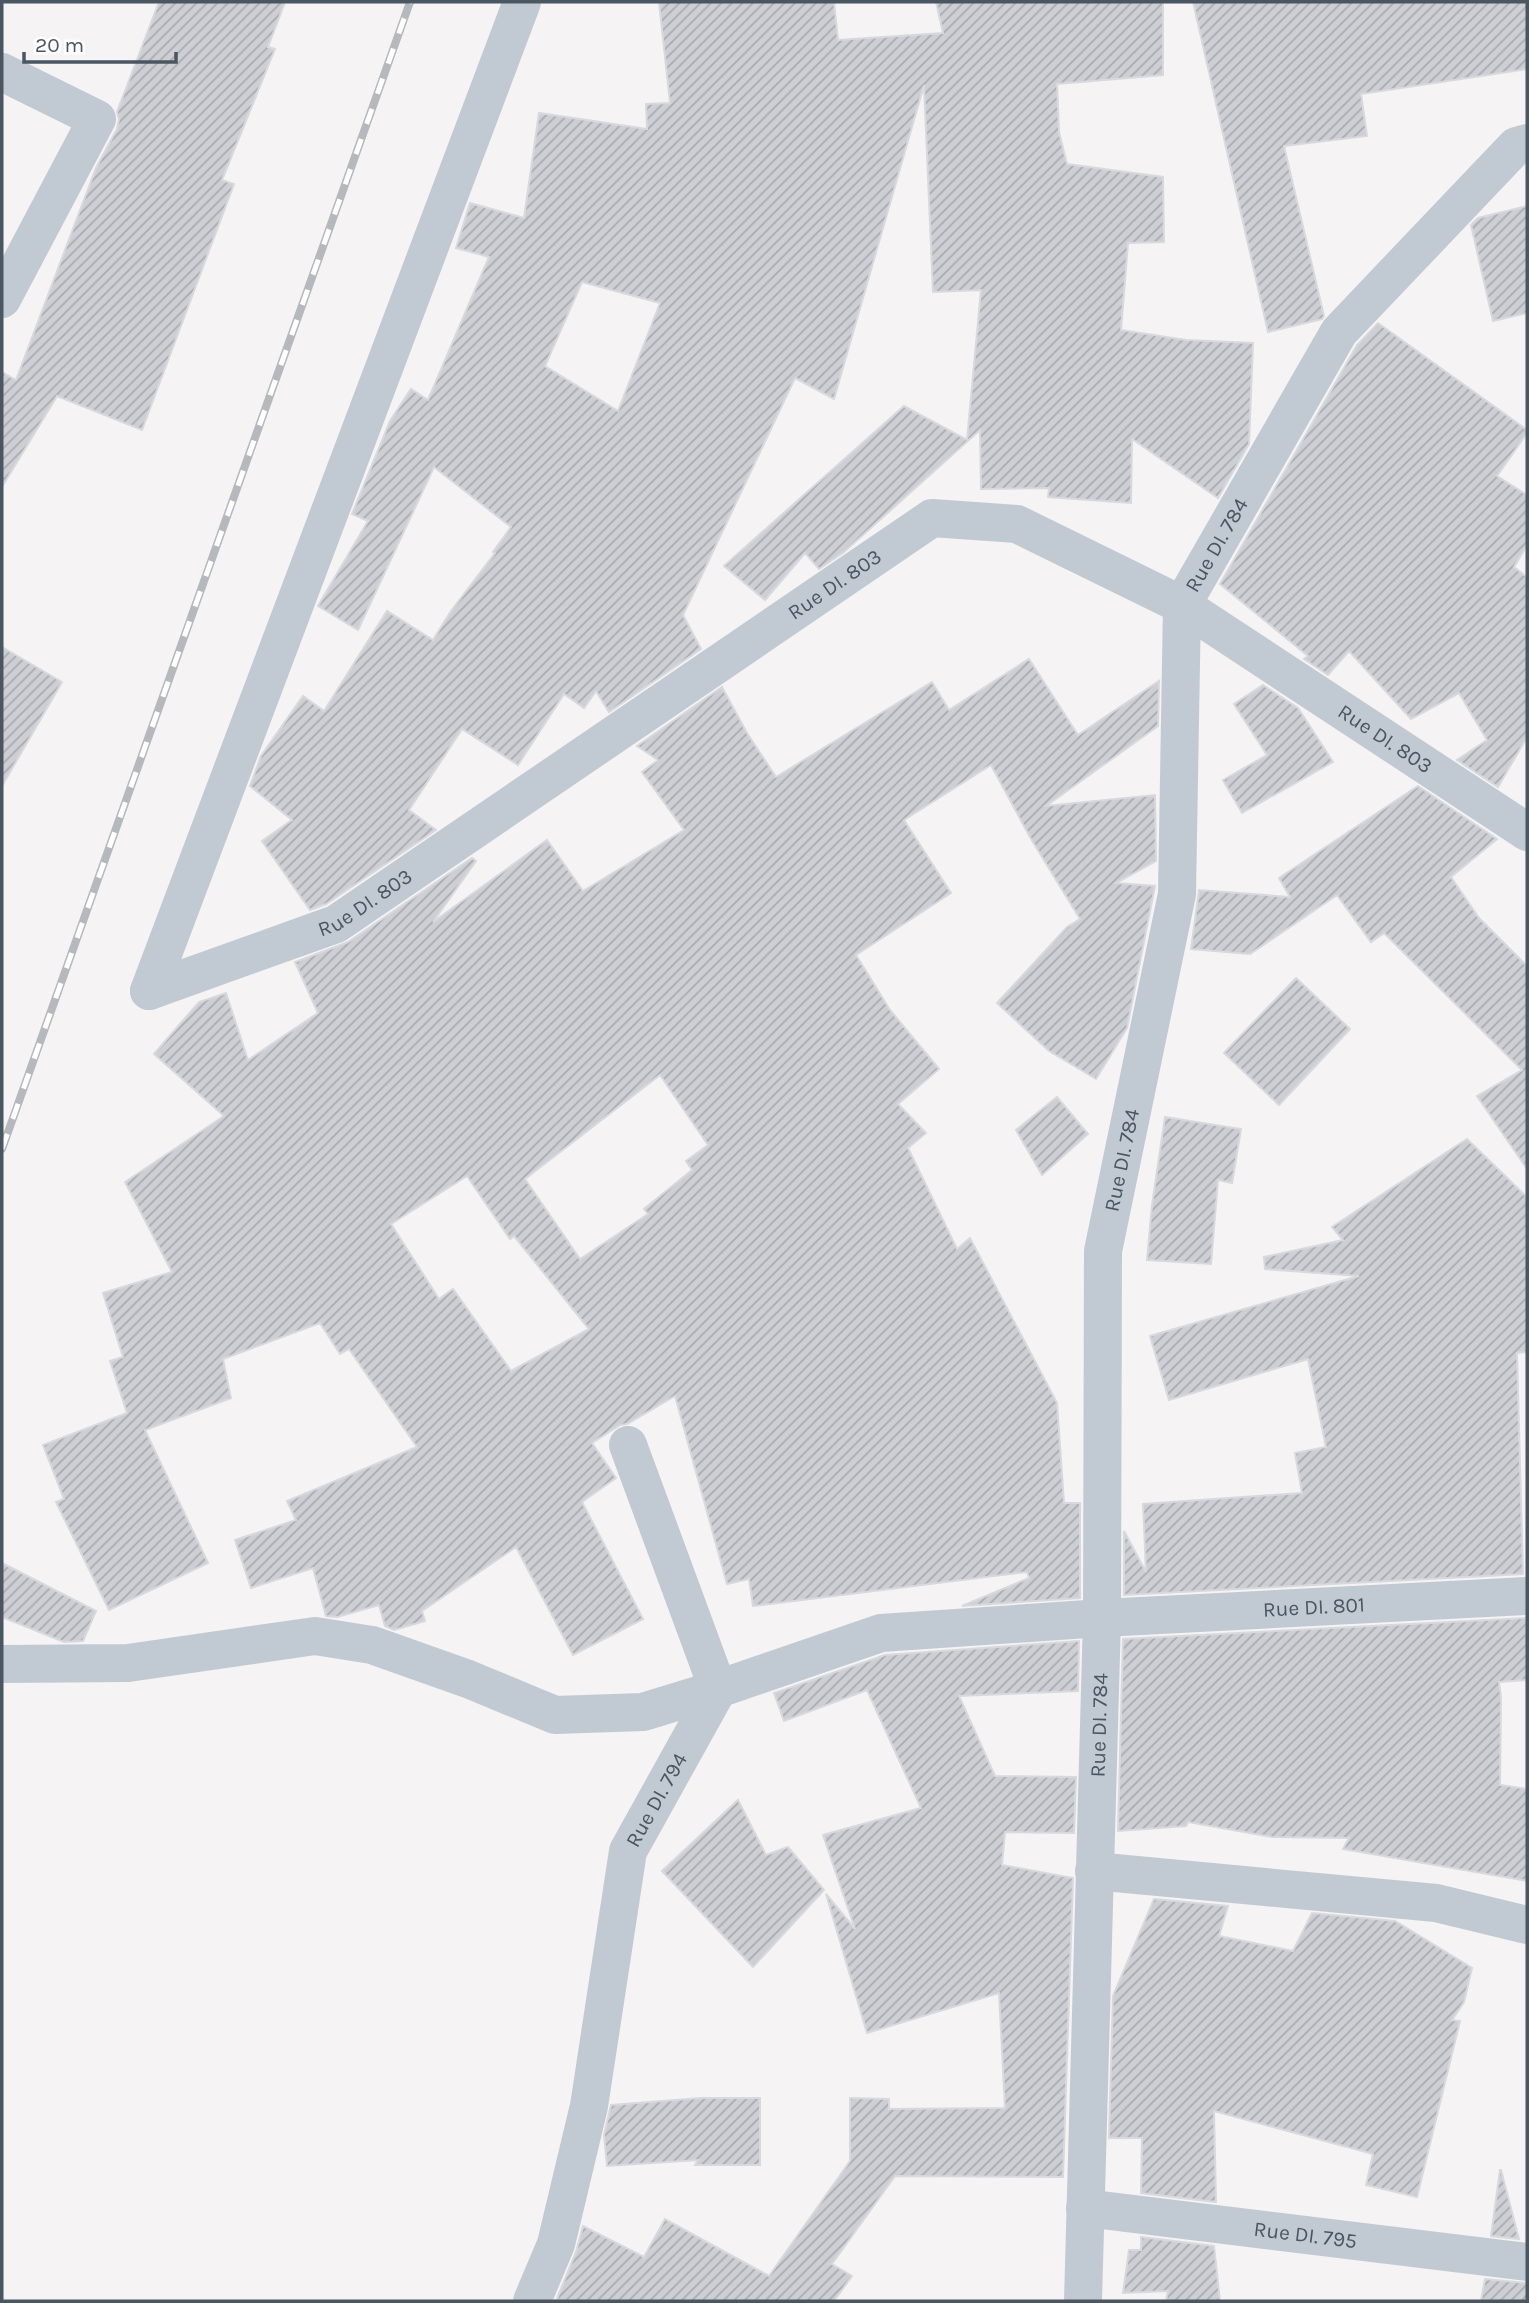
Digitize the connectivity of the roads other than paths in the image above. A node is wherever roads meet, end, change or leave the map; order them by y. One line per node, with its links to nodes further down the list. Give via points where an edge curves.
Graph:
1 (522, 2): 5 (street, Rue DI. 803, via 149,991 336,924 932,518 1017,524)
2 (2, 72): 4 (street, via 97,120)
3 (1527, 143): 5 (street, Rue DI. 784, via 1516,146 1339,332)
4 (2, 299)
5 (1182, 606): 6 (street, Rue DI. 803); 9 (street, Rue DI. 784, via 1177,894 1103,1251)
6 (1527, 832)
7 (628, 1445): 11 (street)
8 (1527, 1596): 9 (street, Rue DI. 801)
9 (1102, 1618): 11 (street, via 881,1633); 12 (street, Rue DI. 784)
10 (2, 1664): 11 (street, via 128,1663 315,1636 372,1646 555,1715 643,1712)
11 (718, 1689): 16 (street, Rue DI. 794, via 628,1851 589,2106 555,2244)
12 (1094, 1871): 13 (street, via 1436,1903); 14 (street, Rue DI. 784)
13 (1527, 1925)
14 (1085, 2208): 15 (street, Rue DI. 795); 17 (street, Rue DI. 784)
15 (1527, 2262)
16 (532, 2301)
17 (1083, 2301)

